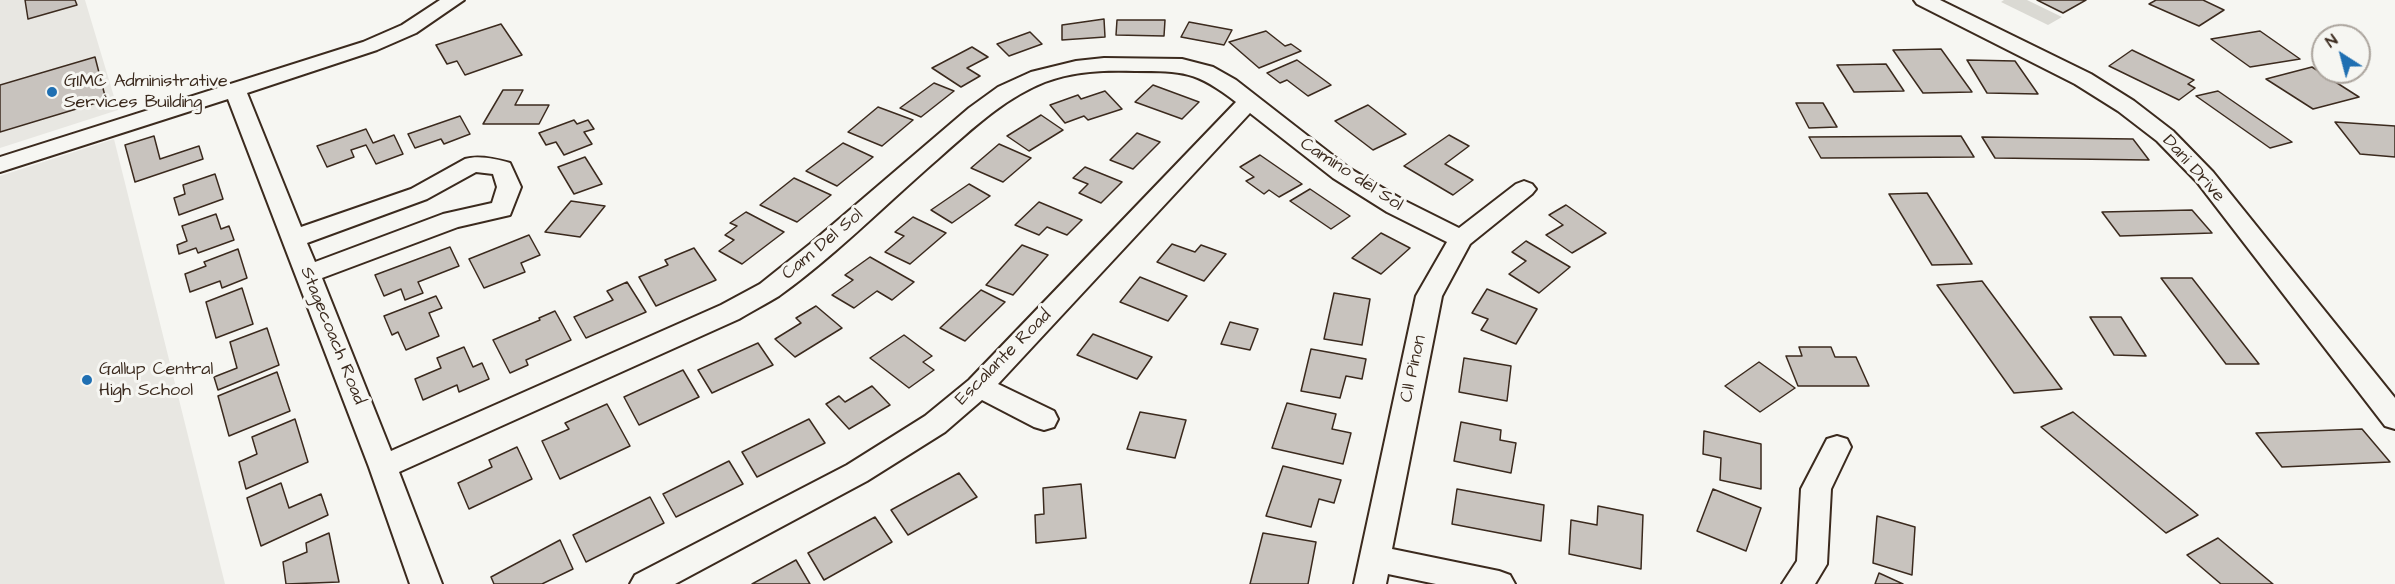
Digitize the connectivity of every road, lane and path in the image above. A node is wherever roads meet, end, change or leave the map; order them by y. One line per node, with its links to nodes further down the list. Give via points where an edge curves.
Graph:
1 (454, 0): 3 (street, via 409,29 370,46)
2 (1924, 0): 11 (street, Dani Drive, via 2084,79 2165,136 2205,177)
3 (235, 90): 5 (street); 7 (street, Stagecoach Road)
4 (1248, 102): 8 (street, Camino del Sol, via 1341,173); 10 (street, Escalante Road); 14 (street, Cam Del Sol, via 1205,72 1182,66 1104,64 1039,77 1006,92 976,113 769,290 730,312)
5 (0, 165)
6 (1524, 189): 8 (street, Cll Pinon)
7 (292, 239): 9 (street, Stagecoach Road); 9 (street, via 419,194 473,164 501,168 509,187 502,209 452,220)
8 (1461, 239): 15 (street, Cll Pinon, via 1429,296)
9 (308, 274): 14 (street, Stagecoach Road)
10 (979, 387): 12 (street); 17 (street, Escalante Road, via 935,424 857,473)
11 (2395, 418)
12 (1044, 420)
13 (1837, 447): 19 (street, via 1816,489 1812,564)
14 (383, 467): 16 (street, Stagecoach Road)
15 (1373, 571): 18 (street)
16 (426, 584)
17 (646, 584)
18 (1500, 584)
19 (1798, 584)

